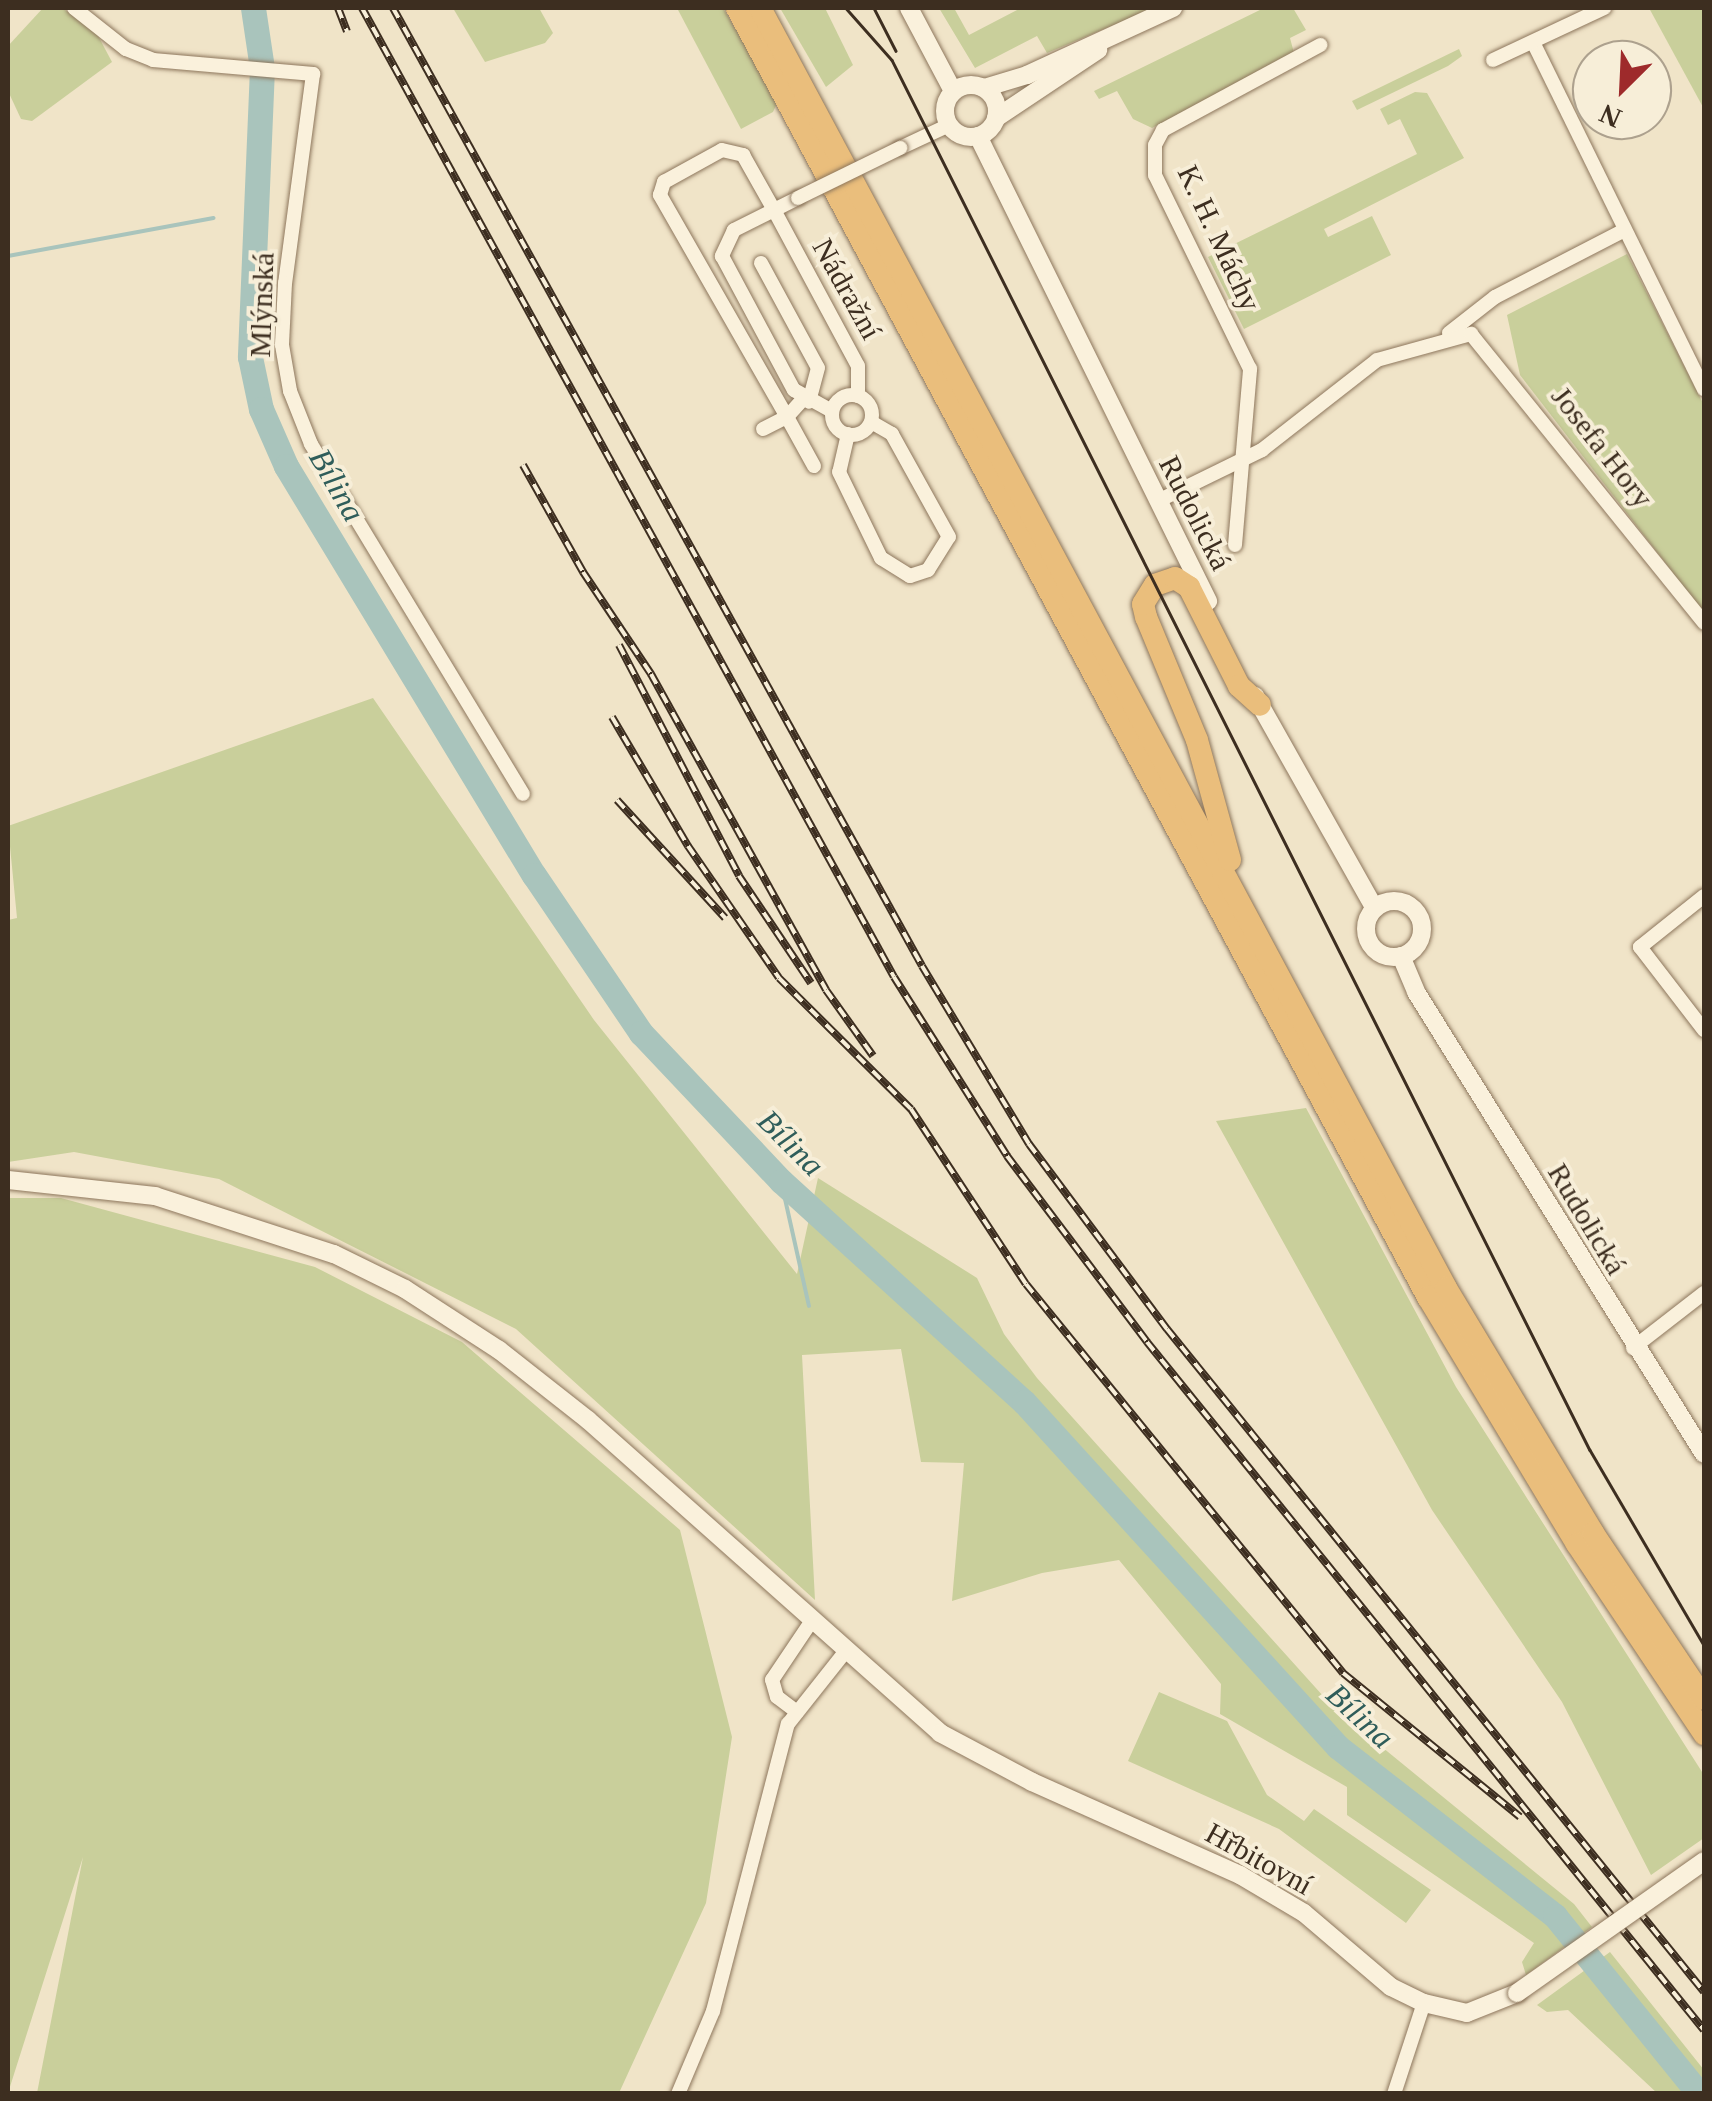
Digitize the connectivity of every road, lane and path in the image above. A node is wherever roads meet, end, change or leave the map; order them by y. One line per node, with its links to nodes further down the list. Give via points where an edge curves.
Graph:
1 (74, 8): 33 (street, Mlýnská, via 138,55 313,74 285,283 282,345 290,391 311,444)
2 (738, 8): 47 (highway, via 1428,1297 1576,1544)
3 (760, 8): 36 (highway)
4 (909, 8): 11 (street)
5 (1604, 8): 7 (street)
6 (1166, 11): 10 (street); 12 (street)
7 (1533, 42): 9 (street); 16 (street)
8 (1320, 45): 27 (street, K. H. Máchy, via 1162,130 1155,146 1155,175 1250,368)
9 (1493, 60)
10 (984, 88): 11 (street, via 968,85); 12 (street, via 995,100)
11 (953, 92): 13 (street, via 944,111)
12 (996, 118): 14 (street)
13 (948, 125): 14 (street, via 961,136); 15 (street, bridge)
14 (978, 136): 29 (street, Rudolická)
15 (774, 210): 20 (street, Nádražní, via 858,366); 21 (street, via 734,230 722,256); 23 (street, Nádražní, via 743,155 730,148 660,188)
16 (1625, 230): 18 (street, Josefa Hory, via 1495,297); 19 (street)
17 (761, 263): 21 (street, via 818,368)
18 (1440, 340): 27 (street, Josefa Hory, via 1377,360); 31 (street, Josefa Hory, via 1460,333 1479,339)
19 (1704, 390)
20 (858, 396): 22 (street, via 843,397); 24 (street, via 870,406)
21 (807, 400): 22 (street); 23 (street)
22 (832, 410): 26 (street, via 835,426)
23 (787, 416): 25 (street); 28 (street)
24 (871, 422): 26 (street); 26 (street, via 892,434 949,537 928,570 910,576 881,558 839,472)
25 (763, 429)
26 (848, 434)
27 (1243, 459): 29 (street, Josefa Hory); 30 (street, K. H. Máchy)
28 (814, 466)
29 (1158, 501): 32 (street, Rudolická)
30 (1234, 544)
31 (1704, 624)
32 (1260, 706): 35 (street, Rudolická); 36 (highway, via 1240,686 1188,587 1175,578 1155,585 1143,604 1146,617 1196,740)
33 (523, 794)
34 (1704, 896): 38 (street, via 1640,947)
35 (1374, 910): 37 (street, Rudolická, via 1367,925 1370,942 1383,954); 37 (street, via 1397,901 1418,913 1420,939)
36 (1247, 911): 45 (highway, via 1446,1288 1593,1533)
37 (1401, 956): 41 (street, Rudolická, via 1416,992)
38 (1704, 1030)
39 (8, 1180): 43 (street, Hřbitovní, via 155,1196 334,1254 405,1289 499,1350 588,1420)
40 (1704, 1294): 41 (street)
41 (1633, 1348): 42 (street, Rudolická)
42 (1704, 1454)
43 (811, 1622): 44 (street, Hřbitovní); 46 (street, via 772,1680 777,1698)
44 (844, 1652): 46 (street); 49 (street, Hřbitovní, via 940,1733 1032,1782 1240,1874 1304,1913 1391,1987)
45 (1704, 1699)
46 (797, 1712): 50 (street, via 788,1724 713,2011)
47 (1704, 1734)
48 (1704, 1861): 49 (street, Hřbitovní, bridge, via 1516,1994 1467,2012)
49 (1424, 2003): 51 (street)
50 (678, 2094)
51 (1394, 2094)

